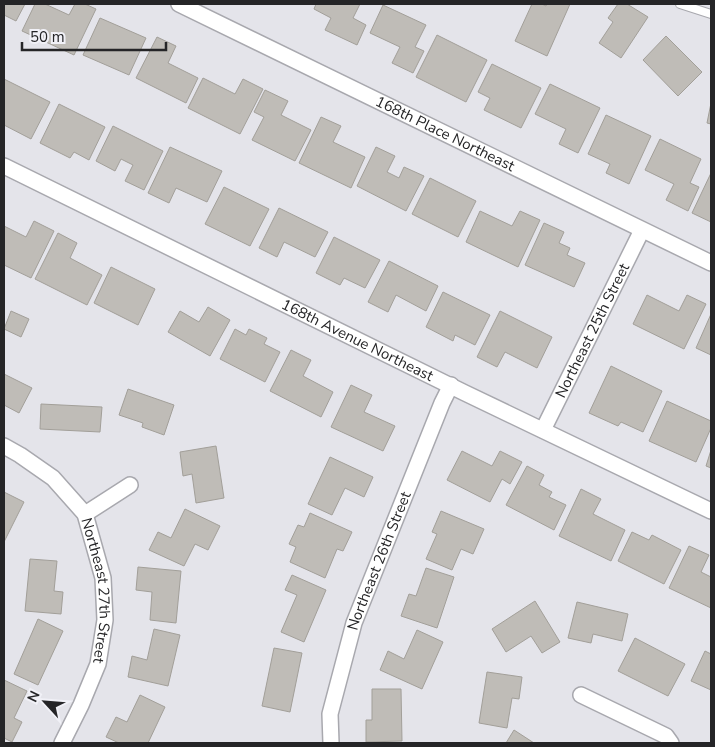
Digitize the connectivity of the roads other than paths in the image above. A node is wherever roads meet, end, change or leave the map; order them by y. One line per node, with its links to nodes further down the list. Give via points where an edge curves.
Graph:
1 (179, 4): 5 (street, 168th Place Northeast)
2 (680, 4): 3 (lane)
3 (711, 14)
4 (4, 166): 7 (street, 168th Avenue Northeast)
5 (642, 230): 6 (street, 168th Place Northeast); 8 (street, Northeast 25th Street)
6 (711, 263)
7 (451, 385): 8 (street, 168th Avenue Northeast); 15 (street, Northeast 26th Street, via 354,623 330,714)
8 (543, 430): 11 (street, 168th Avenue Northeast)
9 (4, 446): 12 (street, via 53,478)
10 (130, 485): 12 (street, Northeast 27th Street)
11 (711, 511)
12 (85, 514): 14 (street, Northeast 27th Street, via 103,578 105,620 98,664)
13 (581, 695): 16 (street, via 666,736)
14 (62, 743)
15 (331, 743)
16 (671, 743)

